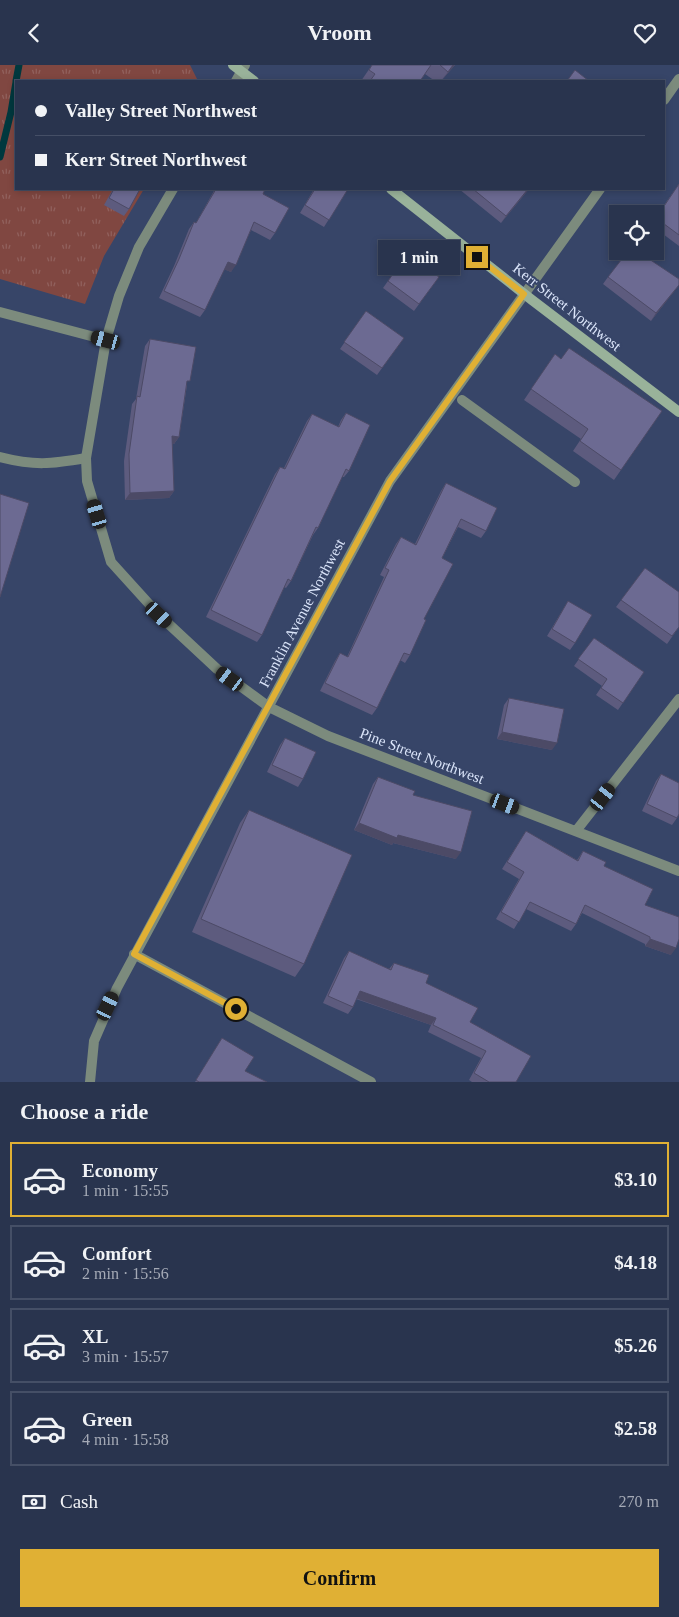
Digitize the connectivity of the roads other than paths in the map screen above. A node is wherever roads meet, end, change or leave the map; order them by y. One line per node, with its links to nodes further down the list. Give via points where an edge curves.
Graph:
1 (240, 67): 3 (street); 4 (street)
2 (679, 79): 5 (street)
3 (236, 80)
4 (253, 80)
5 (665, 99)
6 (172, 190): 11 (street, Pine Street Northwest, via 140,247 119,296)
7 (392, 190): 9 (street, Kerr Street Northwest)
8 (599, 190): 9 (street, Franklin Avenue Northwest)
9 (524, 294): 13 (street, Kerr Street Northwest); 18 (street, Franklin Avenue Northwest, via 390,481)
10 (0, 312): 11 (street)
11 (106, 340): 15 (street, Pine Street Northwest)
12 (462, 400): 16 (street)
13 (679, 412)
14 (0, 457): 15 (street, via 24,463 52,464)
15 (86, 458): 18 (street, Pine Street Northwest, via 87,481 111,562 159,615 218,669)
16 (576, 482)
17 (679, 699): 19 (street)
18 (269, 707): 19 (street, Pine Street Northwest, via 328,736); 21 (street, Franklin Avenue Northwest)
19 (576, 831): 20 (street, Pine Street Northwest)
20 (679, 871)
21 (134, 954): 22 (street, Franklin Avenue Northwest, via 94,1041); 23 (street)
22 (90, 1082)
23 (371, 1082)

